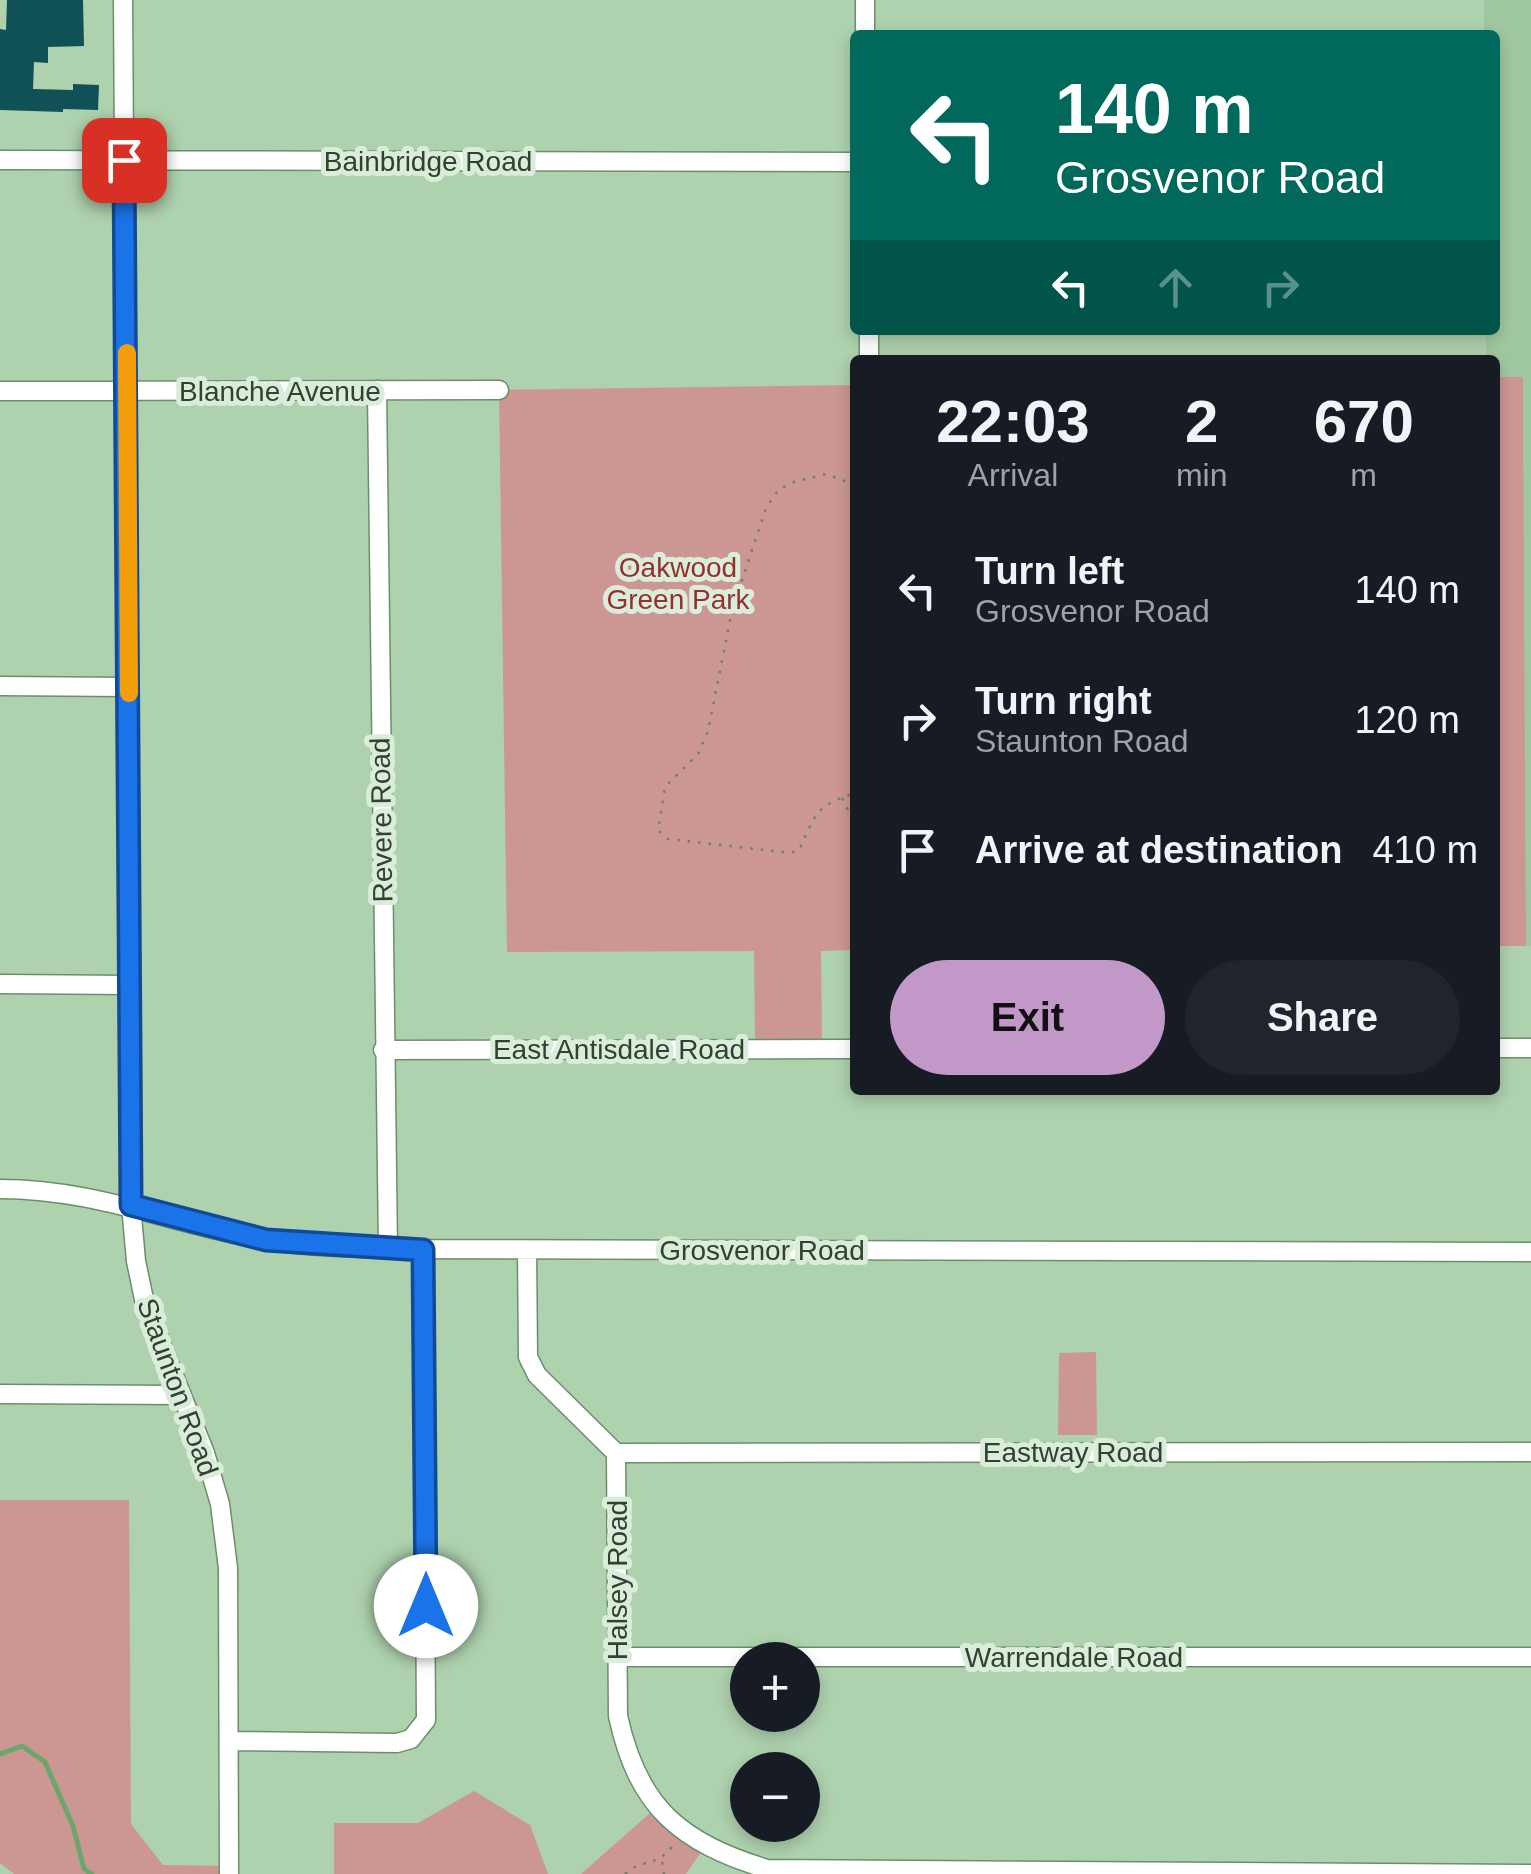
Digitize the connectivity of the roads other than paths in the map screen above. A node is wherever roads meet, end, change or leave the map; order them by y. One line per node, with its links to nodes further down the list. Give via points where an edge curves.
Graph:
1 (123, 0): 5 (street, Staunton Road)
2 (865, 0): 3 (street)
3 (866, 30)
4 (0, 160): 5 (street, Bainbridge Road)
5 (124, 160): 6 (street, Bainbridge Road); 10 (street, Staunton Road)
6 (850, 162)
7 (377, 390): 8 (street, Blanche Avenue); 10 (street, Blanche Avenue); 18 (street, Revere Road)
8 (499, 390)
9 (0, 391): 10 (street, Blanche Avenue)
10 (128, 392): 12 (street, Staunton Road)
11 (0, 686): 12 (street)
12 (129, 687): 14 (street, Staunton Road)
13 (0, 984): 14 (street)
14 (130, 985): 20 (street, Staunton Road)
15 (850, 1048): 18 (street, East Antisdale Road)
16 (1500, 1048): 17 (street)
17 (1531, 1048)
18 (383, 1050): 21 (street, Revere Road)
19 (0, 1189): 20 (street, Grosvenor Road, via 57,1190)
20 (131, 1205): 21 (street, Grosvenor Road, via 266,1240); 26 (street, Staunton Road, via 146,1304)
21 (388, 1249): 22 (street, Grosvenor Road)
22 (423, 1250): 23 (street, Grosvenor Road); 31 (street, via 426,1720 412,1740 397,1743)
23 (526, 1250): 24 (street, Grosvenor Road); 27 (street, via 528,1357 537,1375)
24 (1531, 1252)
25 (0, 1394): 26 (street)
26 (182, 1394): 31 (street, Staunton Road, via 222,1520)
27 (616, 1452): 28 (street, Eastway Road); 29 (street, Halsey Road)
28 (1531, 1452)
29 (617, 1657): 30 (street, Warrendale Road); 33 (street, Halsey Road, via 624,1746 647,1792 666,1817 718,1854 767,1869)
30 (1531, 1658)
31 (230, 1742): 32 (street, Staunton Road)
32 (229, 1874)
33 (1531, 1874)

